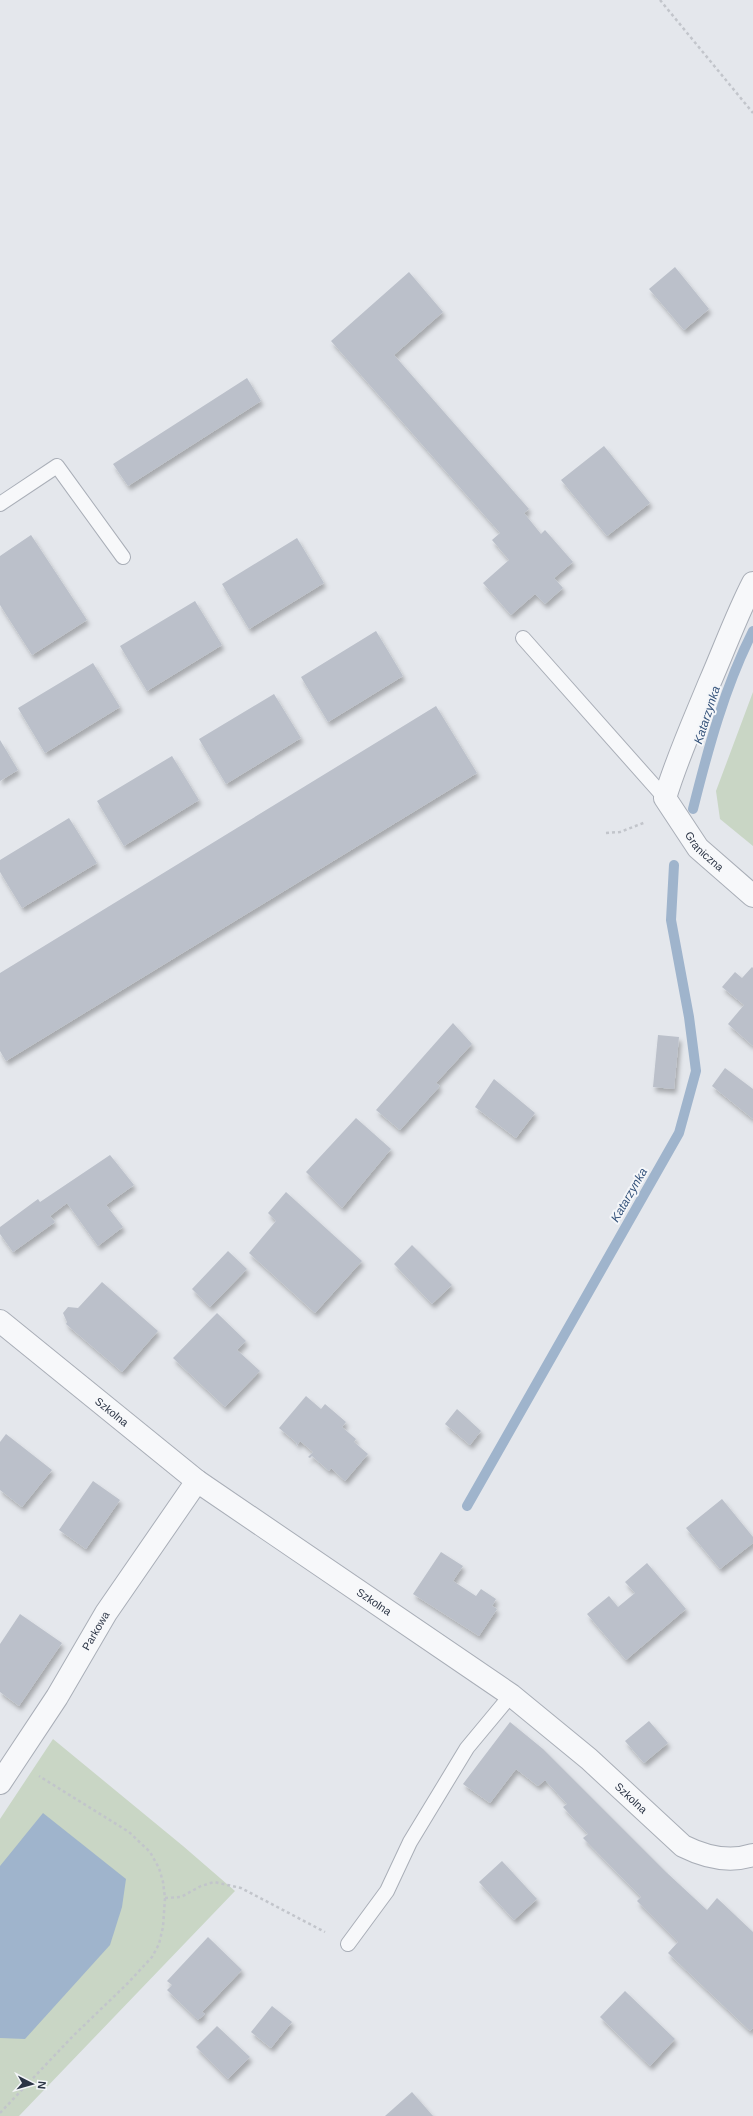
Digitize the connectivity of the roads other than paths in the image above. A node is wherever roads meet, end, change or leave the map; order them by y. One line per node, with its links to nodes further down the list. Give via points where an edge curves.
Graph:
1 (0, 504): 2 (lane, via 56,466)
2 (123, 557)
3 (753, 583): 5 (street, via 738,611 678,756)
4 (522, 638): 5 (lane)
5 (665, 798): 6 (street, Graniczna, via 698,848)
6 (753, 896)
7 (0, 1321): 8 (street, Szkolna)
8 (197, 1481): 9 (street, Szkolna); 10 (street, Parkowa, via 106,1613 57,1697)
9 (511, 1695): 11 (street, Szkolna, via 589,1759 683,1846 712,1857 741,1858); 12 (lane, via 467,1748 410,1842 387,1891)
10 (0, 1783)
11 (753, 1855)
12 (348, 1944)

